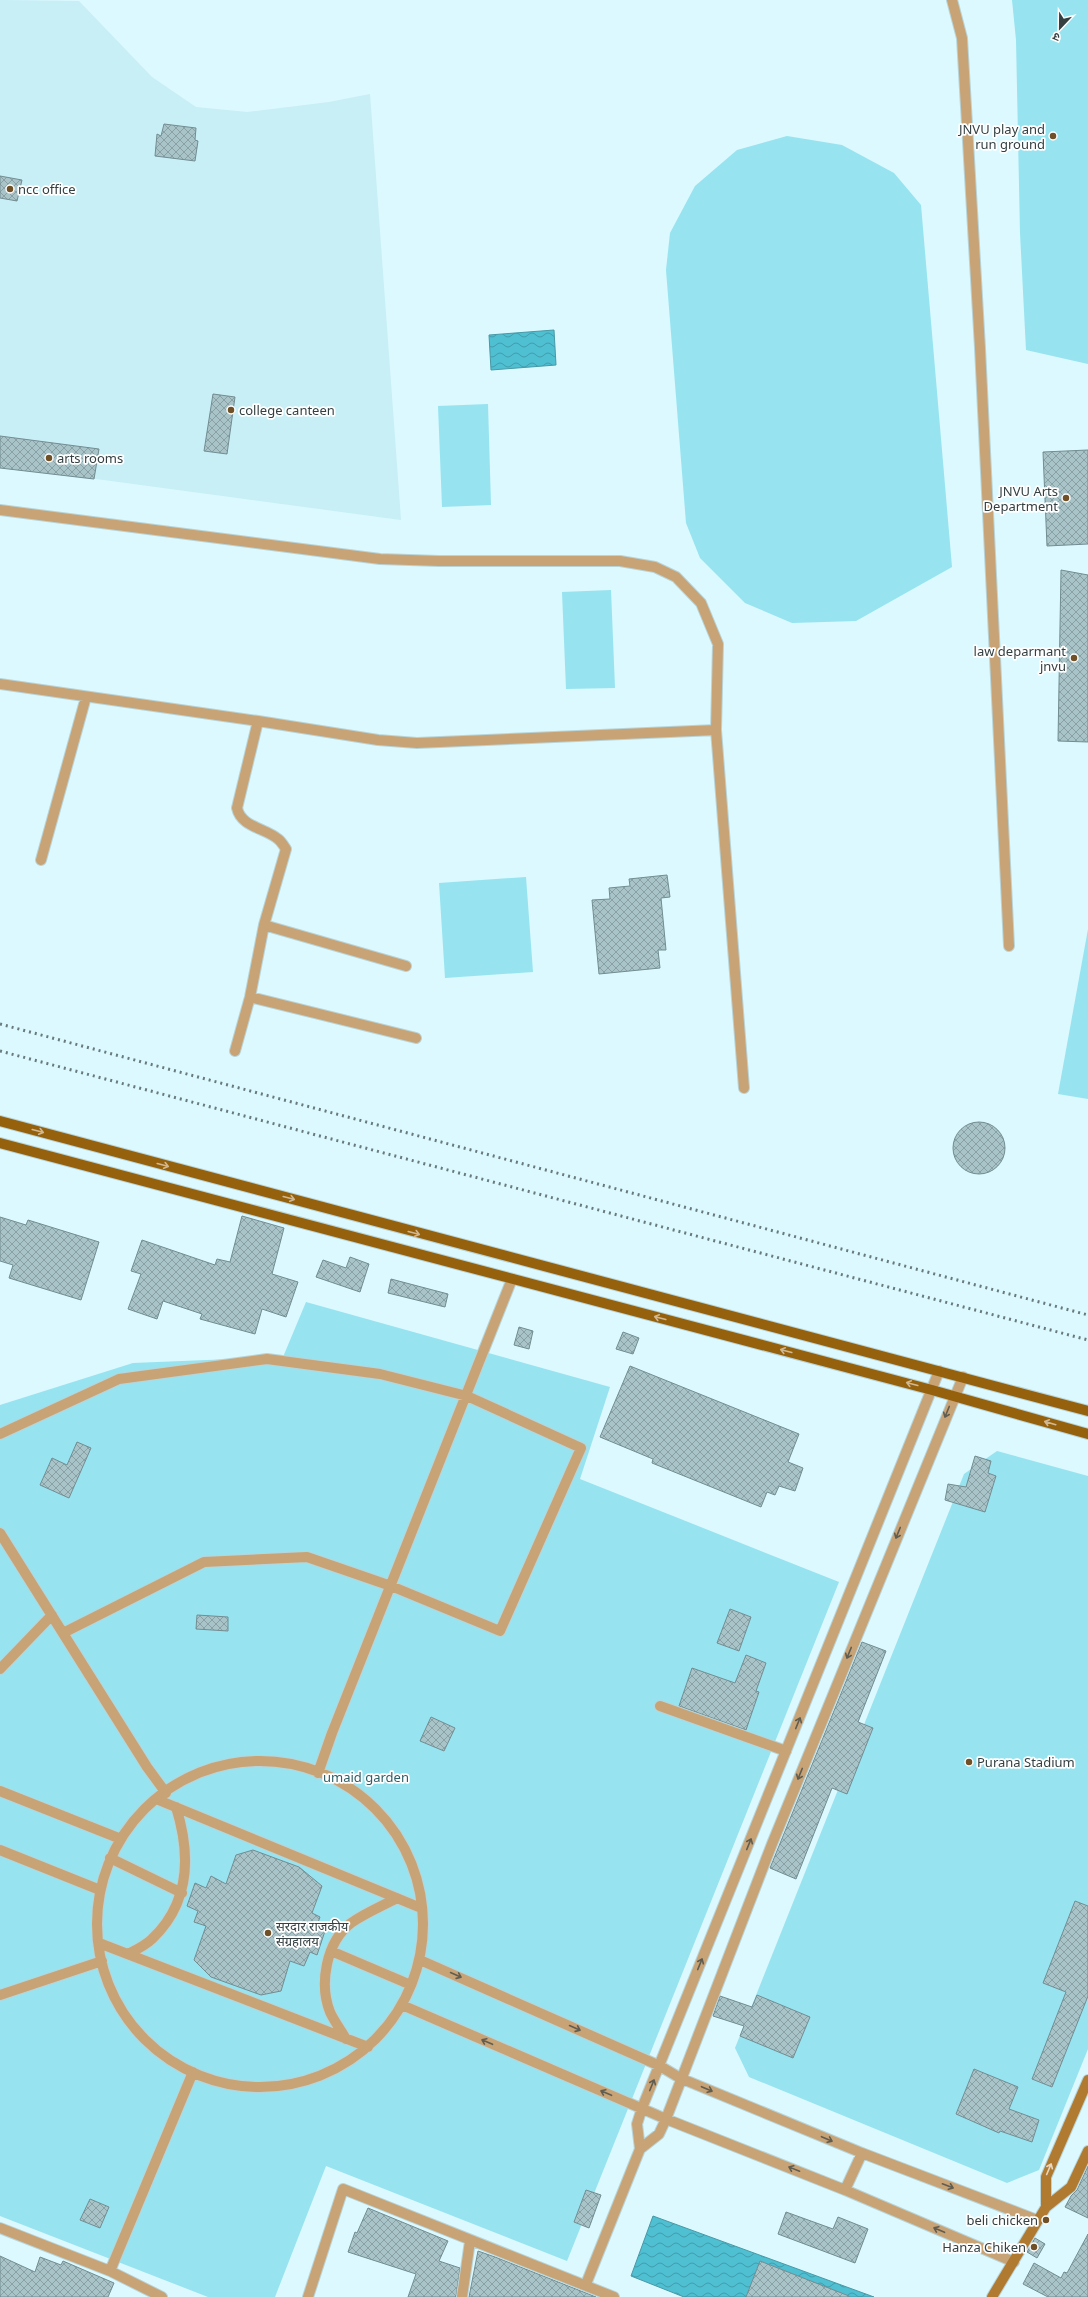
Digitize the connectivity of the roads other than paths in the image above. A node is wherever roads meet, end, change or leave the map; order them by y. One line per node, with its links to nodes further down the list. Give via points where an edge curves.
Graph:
1 (952, 0): 9 (street, via 962,38 980,340)
2 (0, 510): 6 (street, via 380,559 620,561 655,567 676,577 701,603 718,644)
3 (0, 684): 4 (street)
4 (86, 696): 5 (street); 7 (street)
5 (258, 721): 6 (street, via 378,740 417,743); 8 (street, via 237,808 238,814 246,822 279,839 286,849)
6 (716, 730): 14 (street)
7 (41, 860)
8 (264, 925): 10 (street); 11 (street)
9 (1009, 946)
10 (406, 966)
11 (250, 997): 12 (street); 13 (street)
12 (416, 1038)
13 (235, 1051)
14 (744, 1088)
15 (0, 1121): 18 (main road, one-way to 18)
16 (0, 1143): 17 (main road)
17 (512, 1279): 20 (main road, one-way to 17); 21 (street)
18 (939, 1370): 19 (main road); 20 (street)
19 (963, 1377): 22 (street); 23 (main road)
20 (932, 1390): 22 (main road); 32 (street, one-way to 20)
21 (467, 1396): 24 (street, via 380,1374 267,1359 119,1379); 27 (street); 27 (street, via 581,1448 500,1631)
22 (954, 1396): 25 (main road, one-way to 22); 57 (street, one-way to 57)
23 (1088, 1411)
24 (0, 1434)
25 (1088, 1434)
26 (0, 1533): 28 (street)
27 (391, 1586): 29 (street, via 307,1557 204,1562); 33 (street)
28 (52, 1615): 29 (street); 30 (street)
29 (63, 1633): 35 (street)
30 (0, 1669)
31 (660, 1706): 32 (street)
32 (786, 1751): 55 (street, one-way to 32)
33 (318, 1773): 35 (street, via 265,1761 234,1762 197,1773); 44 (street, via 326,1774 363,1797 394,1831 414,1869 421,1890)
34 (0, 1791): 38 (street)
35 (166, 1793): 36 (street)
36 (156, 1799): 37 (street); 38 (street, via 132,1821)
37 (176, 1807): 42 (street, via 184,1844); 43 (street)
38 (121, 1839): 40 (street)
39 (0, 1850): 41 (street)
40 (110, 1858): 41 (street); 42 (street)
41 (100, 1890): 45 (street, via 96,1919)
42 (182, 1893): 47 (street, via 164,1924 151,1940)
43 (397, 1898): 44 (street); 46 (street, via 350,1923)
44 (421, 1908): 48 (street)
45 (99, 1943): 47 (street); 49 (street)
46 (331, 1951): 50 (street); 53 (street, via 326,1966 326,1997 330,2012)
47 (128, 1954): 53 (street)
48 (420, 1960): 50 (street); 55 (street, one-way to 55)
49 (102, 1961): 51 (street); 56 (street, via 115,1999 154,2048)
50 (411, 1985): 52 (street)
51 (0, 1995)
52 (402, 2005): 54 (street); 59 (street, one-way to 52)
53 (346, 2039): 54 (street)
54 (368, 2048): 56 (street, via 319,2077 287,2085 255,2087 221,2082)
55 (660, 2066): 57 (street); 59 (street, one-way to 55)
56 (193, 2072): 70 (street)
57 (680, 2078): 60 (street); 63 (street, one-way to 63)
58 (1088, 2080): 65 (street, one-way to 58, via 1046,2177)
59 (642, 2108): 60 (street); 61 (street, via 637,2124)
60 (666, 2119): 61 (street, via 659,2134); 64 (street, one-way to 60)
61 (640, 2149): 71 (street)
62 (1088, 2151): 65 (street, via 1071,2187)
63 (862, 2153): 64 (street); 66 (street, one-way to 66)
64 (845, 2190): 69 (street, one-way to 64)
65 (1046, 2207): 66 (street)
66 (1037, 2220): 69 (street)
67 (0, 2228): 70 (street)
68 (470, 2241): 71 (street); 73 (street, via 344,2189); 74 (street)
69 (1014, 2262): 76 (street)
70 (110, 2272): 72 (street)
71 (586, 2284): 75 (street)
72 (162, 2297)
73 (308, 2297)
74 (462, 2297)
75 (614, 2297)
76 (992, 2297)

